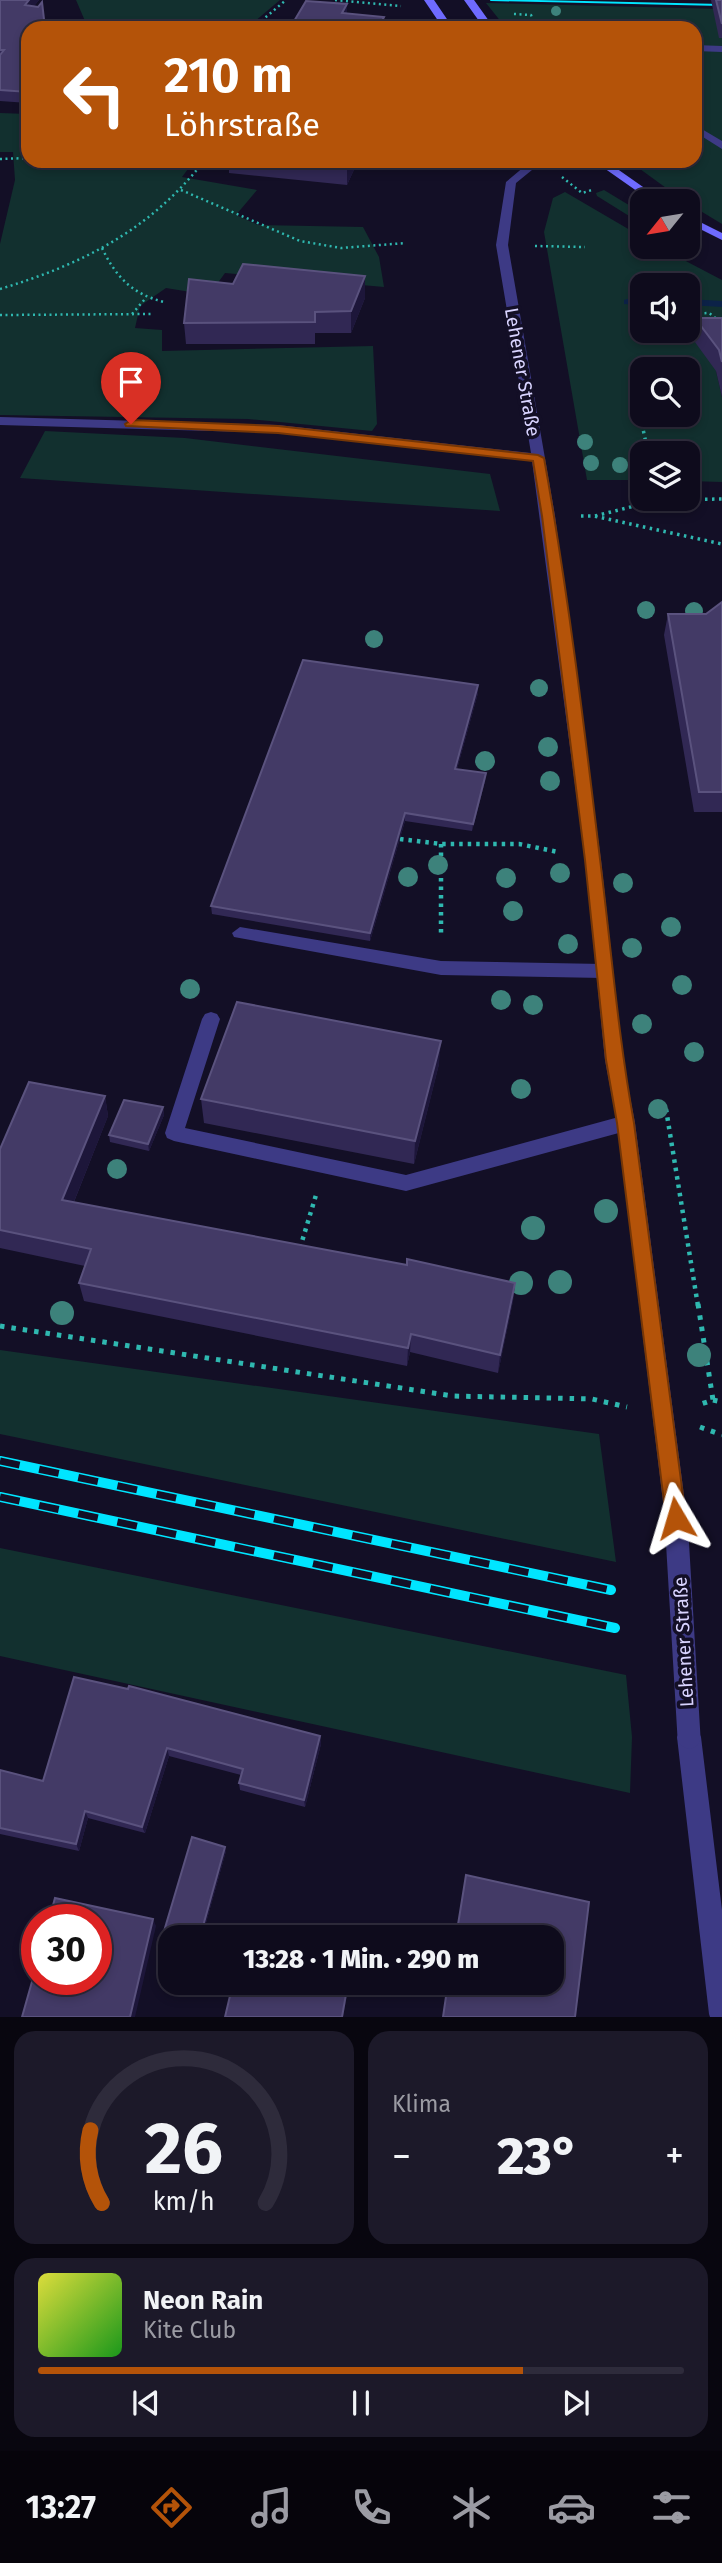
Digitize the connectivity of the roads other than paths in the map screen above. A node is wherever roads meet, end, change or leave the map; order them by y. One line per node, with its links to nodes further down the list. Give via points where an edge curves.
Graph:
1 (429, 0): 3 (street)
2 (469, 0): 4 (street)
3 (443, 21)
4 (484, 21)
5 (702, 48): 6 (street)
6 (722, 48)
7 (702, 133): 8 (street)
8 (722, 146)
9 (529, 168): 15 (street, Lehener Straße, via 511,182 502,246)
10 (609, 168): 11 (street)
11 (640, 189)
12 (700, 225): 13 (street)
13 (722, 237)
14 (0, 421): 15 (street, via 278,429)
15 (538, 458): 17 (street, Lehener Straße, via 593,860)
16 (240, 933): 17 (street, via 441,968)
17 (603, 971): 19 (street, Lehener Straße)
18 (211, 1018): 19 (street, via 174,1133 406,1182)
19 (625, 1123): 20 (street, Lehener Straße, bridge, via 676,1518 689,1737)
20 (722, 2014)

